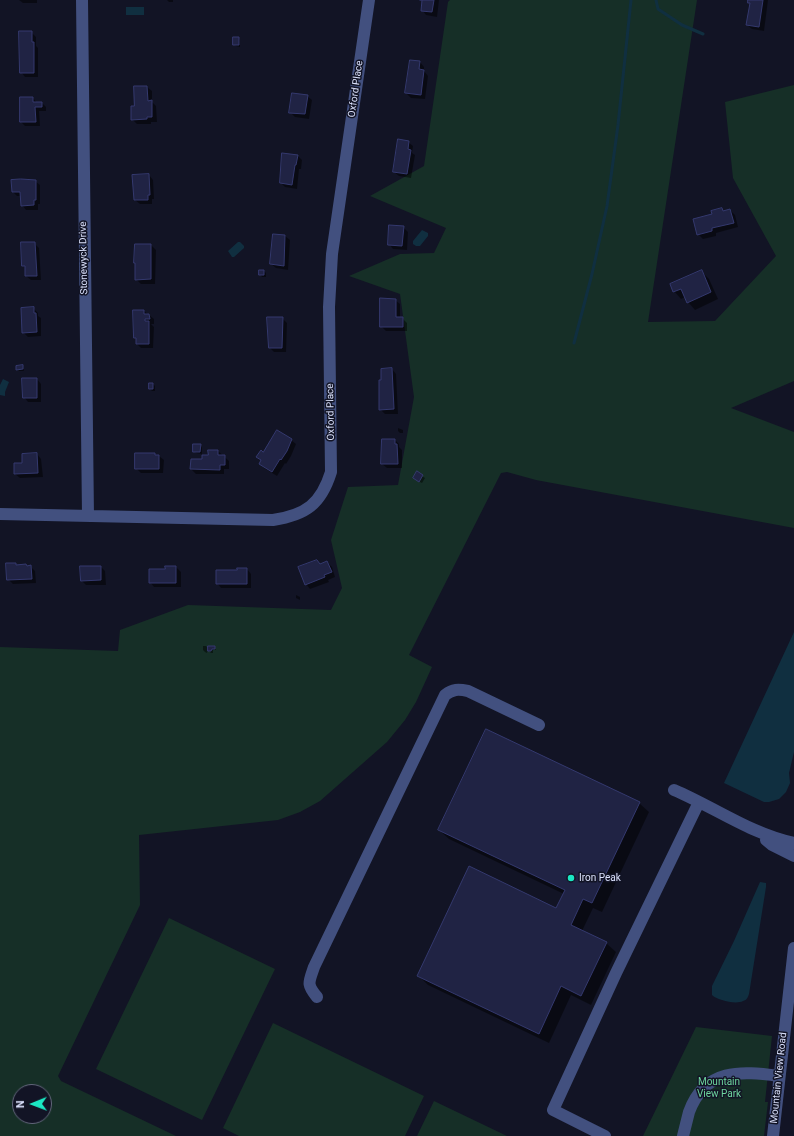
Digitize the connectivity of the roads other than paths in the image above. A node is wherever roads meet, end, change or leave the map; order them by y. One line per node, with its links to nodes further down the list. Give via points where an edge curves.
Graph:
1 (82, 0): 4 (street, Stonewyck Drive)
2 (369, 0): 4 (street, Oxford Place, via 332,254 329,306 331,472 327,485 311,506 301,513 273,520)
3 (0, 514): 4 (street, Oxford Place)
4 (88, 516)
5 (539, 725): 12 (street, via 468,691 458,689 445,695 314,967 309,983 310,989)
6 (674, 790): 7 (street)
7 (699, 802): 8 (street); 14 (street, via 553,1110)
8 (757, 832): 9 (street); 10 (street, via 772,845)
9 (794, 843)
10 (794, 856)
11 (794, 948): 13 (street, Mountain View Road)
12 (317, 997)
13 (779, 1076): 15 (street, via 741,1073 717,1079 704,1088 694,1101); 16 (street, Mountain View Road)
14 (605, 1136)
15 (683, 1136)
16 (773, 1136)

